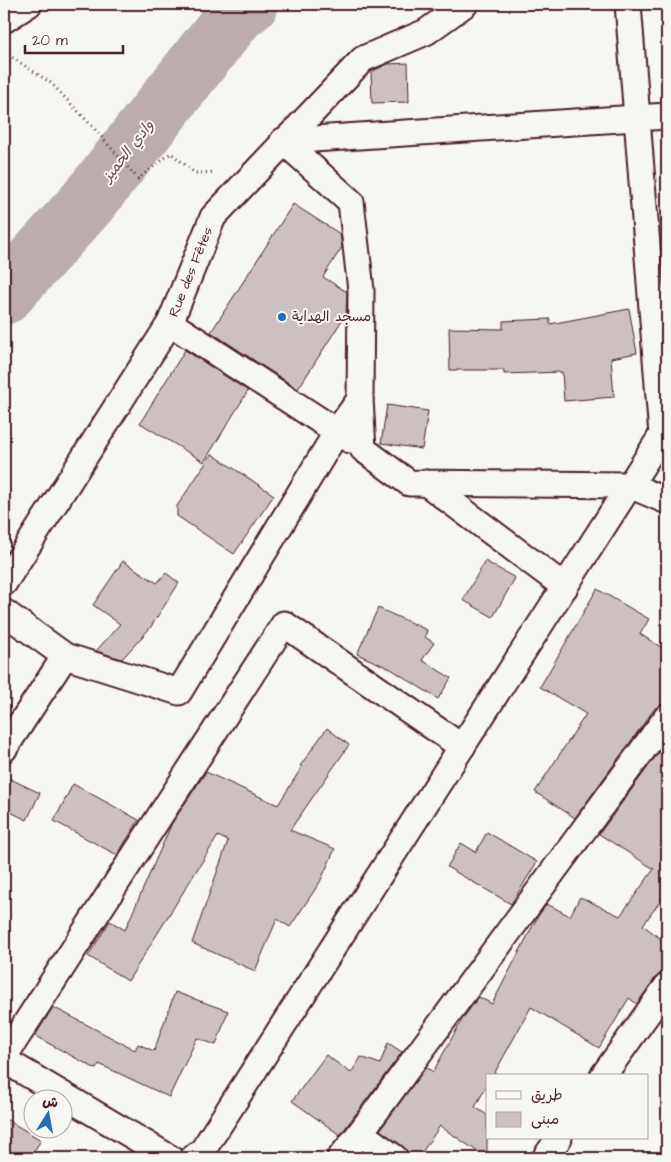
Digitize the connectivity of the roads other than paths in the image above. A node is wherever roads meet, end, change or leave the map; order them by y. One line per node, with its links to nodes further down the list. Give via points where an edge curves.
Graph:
1 (28, 4): 4 (street)
2 (466, 4): 7 (street, Rue des Fêtes, via 426,32 363,59)
3 (628, 4): 6 (street)
4 (4, 20)
5 (667, 116): 6 (street)
6 (637, 120): 7 (street); 13 (street, via 662,436)
7 (283, 141): 8 (street, Rue des Fêtes, via 214,217); 9 (street, via 351,202 361,290)
8 (170, 323): 10 (street); 15 (street, Rue des Fêtes)
9 (360, 399): 10 (street); 11 (street)
10 (338, 430): 11 (street); 18 (street, via 178,692)
11 (363, 449): 12 (street, via 409,483)
12 (426, 483): 13 (street); 16 (street)
13 (630, 485): 14 (street); 16 (street)
14 (667, 501)
15 (4, 583)
16 (565, 587): 20 (street)
17 (4, 612): 18 (street)
18 (65, 656): 21 (street)
19 (667, 717): 25 (street)
20 (462, 747): 23 (street, via 284,624); 28 (street, via 208,1142)
21 (4, 749)
22 (667, 986): 24 (street)
23 (4, 1059): 27 (street)
24 (604, 1074)
25 (360, 1133): 29 (street); 30 (street)
26 (558, 1140): 31 (street)
27 (170, 1158)
28 (193, 1158)
29 (340, 1158)
30 (395, 1158)
31 (545, 1158)

